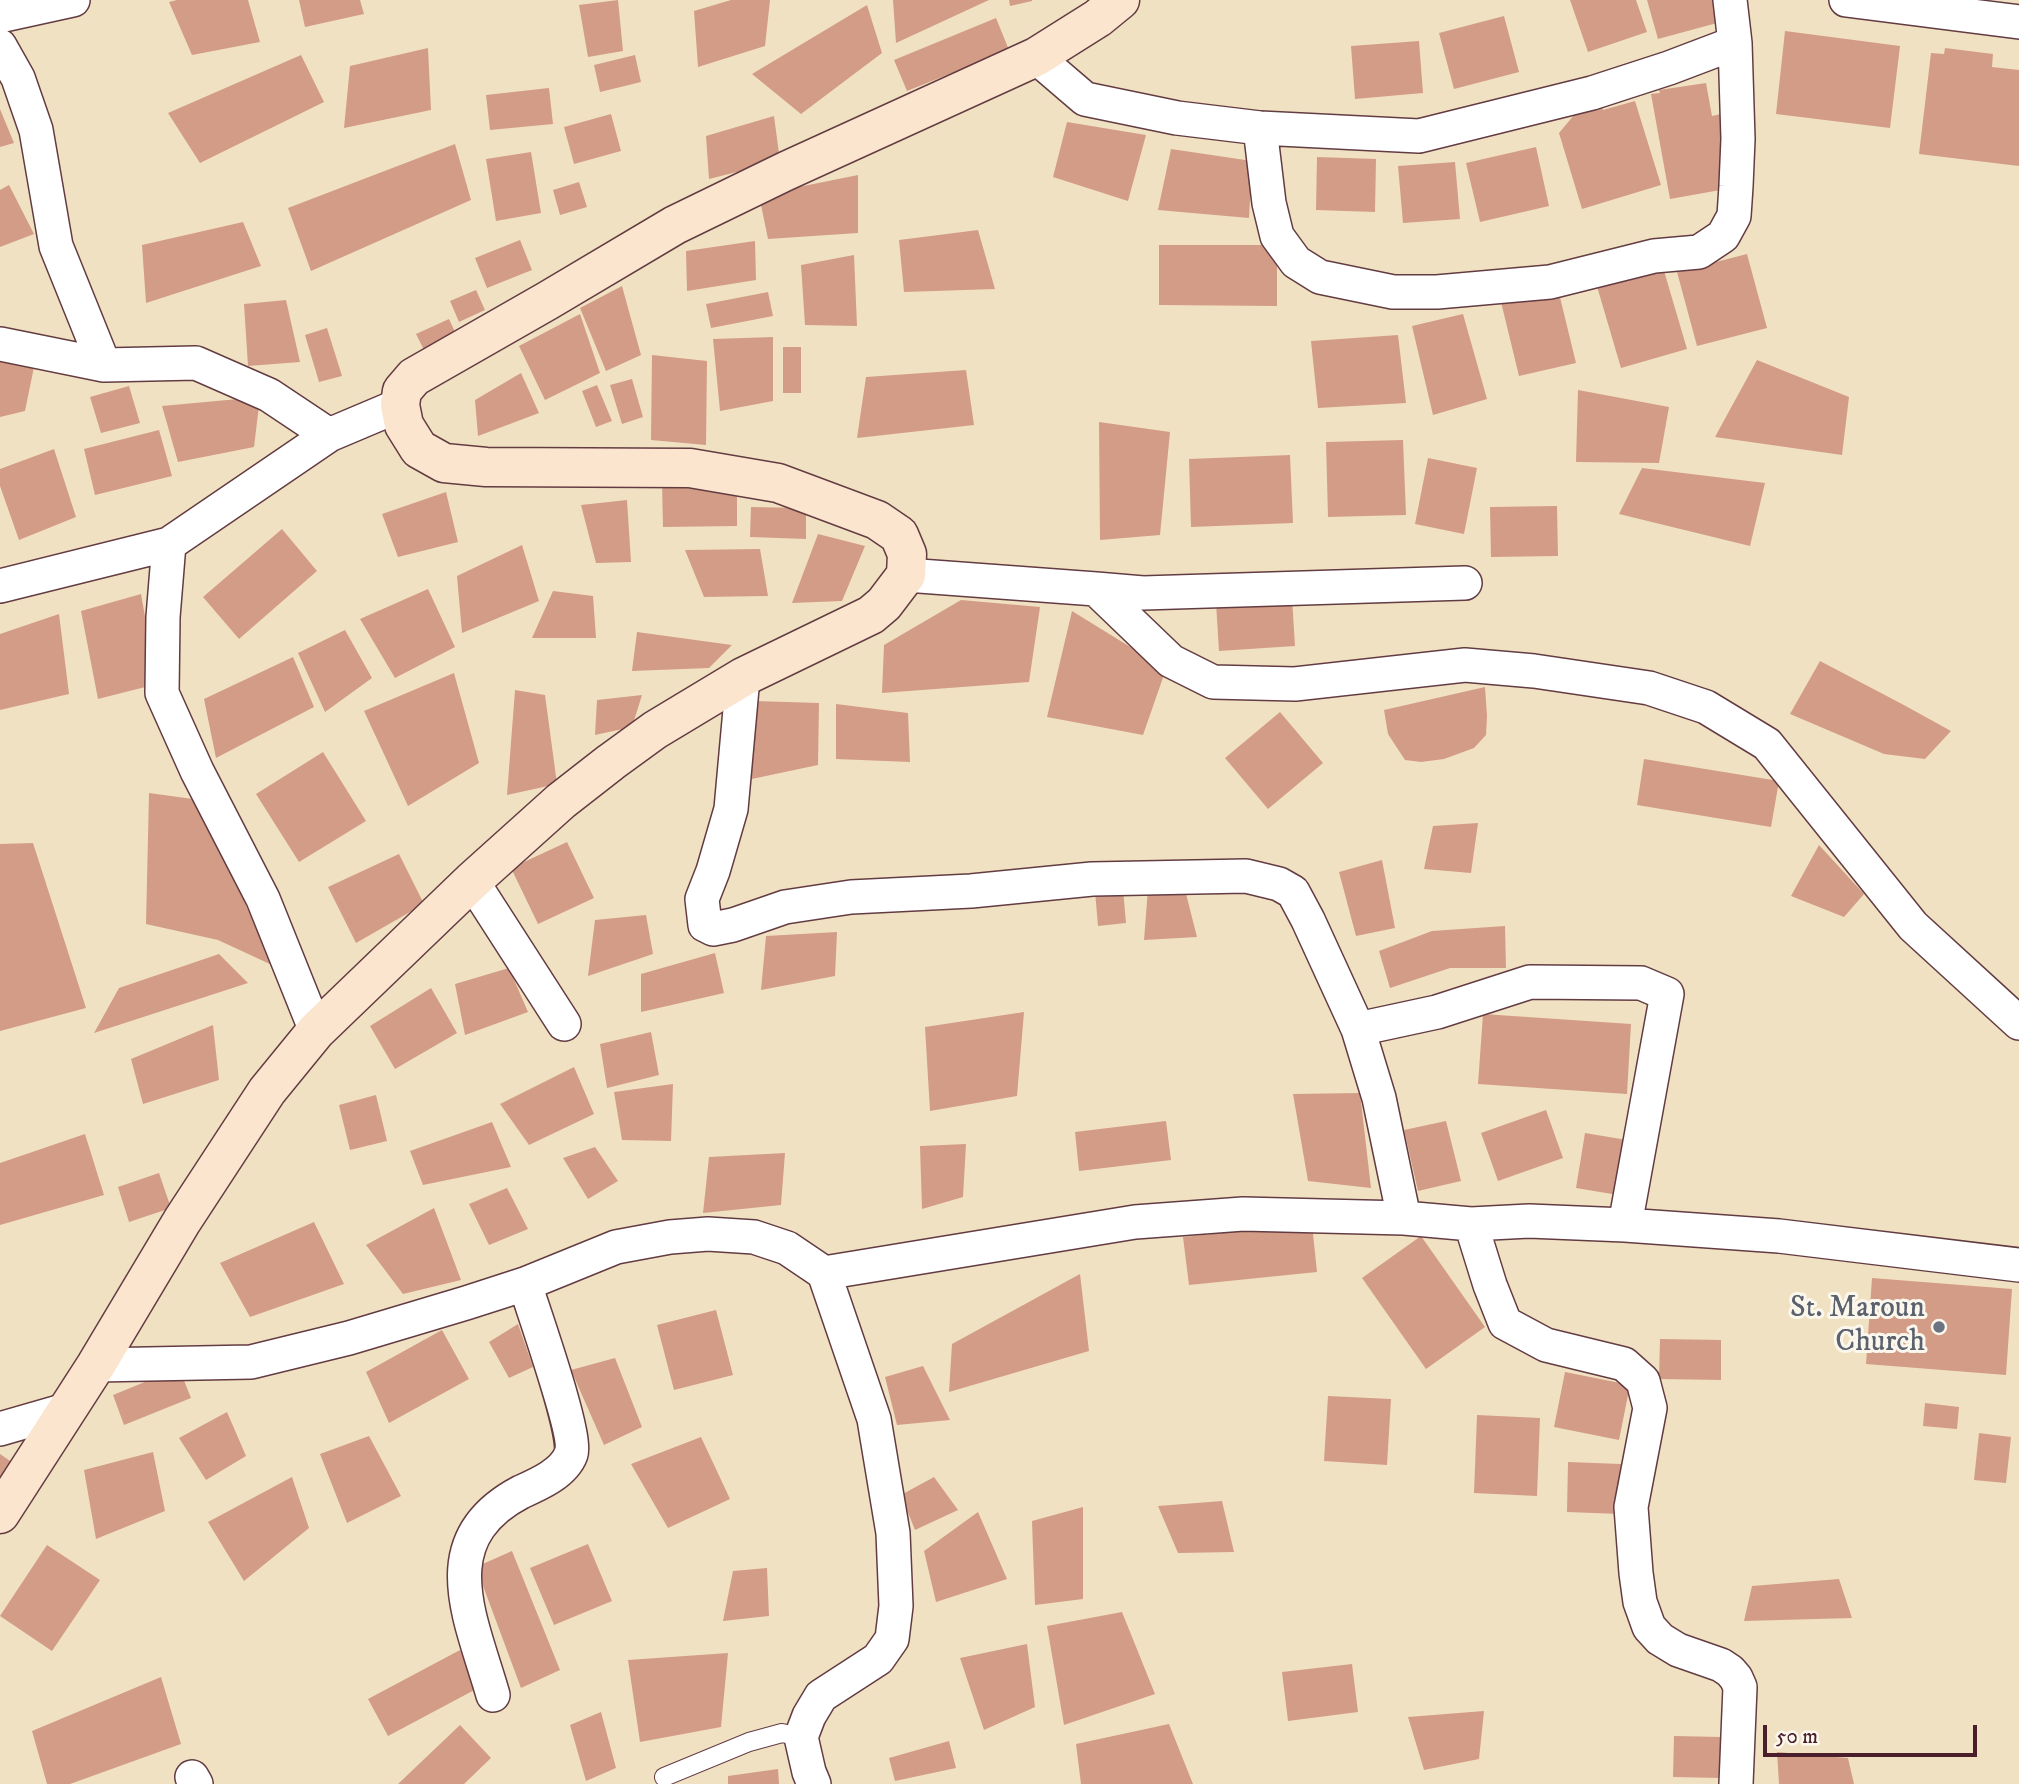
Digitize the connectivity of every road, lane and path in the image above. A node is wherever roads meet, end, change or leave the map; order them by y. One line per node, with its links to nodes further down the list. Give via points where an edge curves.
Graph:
1 (74, 0): 5 (street)
2 (1120, 0): 9 (street)
3 (1730, 0): 7 (street)
4 (1846, 0): 6 (street)
5 (0, 16)
6 (2019, 22)
7 (1735, 43): 10 (street, via 1592,93 1419,136); 10 (street, via 1736,186 1734,216 1723,236 1699,252 1654,256 1550,282 1393,292 1320,277 1296,262 1278,236 1269,203)
8 (0, 46): 12 (street, via 18,78 36,130 56,246)
9 (1036, 57): 10 (street, via 1085,99 1177,118); 13 (street, via 675,225 414,377 402,391)
10 (1261, 128)
11 (0, 344): 12 (street)
12 (104, 365): 14 (street, via 196,363 269,395)
13 (400, 405): 14 (street); 16 (street, via 404,425 419,449 444,463 690,468 778,483 877,520 899,535 906,554)
14 (329, 435): 15 (street)
15 (169, 544): 18 (street); 25 (street, via 162,693 262,899)
16 (906, 575): 19 (street); 20 (street, via 871,615)
17 (1465, 583): 19 (street, via 1143,593)
18 (0, 586)
19 (1096, 589): 22 (street, via 1171,661 1213,682 1294,684 1465,666 1649,688 1706,707 1767,744 1913,926)
20 (743, 677): 21 (street, via 611,762); 24 (street, via 731,808 702,899 705,925 713,929 785,907 851,897 1092,879 1246,876 1293,892)
21 (471, 881): 23 (street); 25 (street)
22 (2019, 1023)
23 (564, 1024)
24 (1358, 1029): 26 (street, via 1380,1098); 28 (street, via 1437,1012 1530,982 1641,983 1667,995)
25 (316, 1031): 32 (street, via 260,1102)
26 (1404, 1218): 27 (street); 30 (street, via 1243,1214 1135,1222)
27 (1471, 1224): 28 (street); 40 (street, via 1505,1323 1546,1345 1624,1364 1643,1381 1650,1408 1631,1507 1640,1602 1649,1627 1660,1639 1721,1665 1736,1678 1740,1687)
28 (1625, 1225): 29 (street, via 1779,1237)
29 (2019, 1265)
30 (824, 1273): 31 (street, via 787,1248 754,1237 708,1234 616,1247); 37 (street, via 874,1419 892,1533 896,1606 892,1639 878,1660 821,1696)
31 (525, 1284): 32 (street, via 349,1338 251,1362); 36 (street, via 567,1419 572,1453 546,1480 513,1497 482,1522 470,1540 464,1590)
32 (96, 1365): 33 (street)
33 (69, 1409): 34 (street); 35 (street)
34 (0, 1429)
35 (0, 1514)
36 (493, 1695)
37 (801, 1737): 38 (lane, via 782,1733 760,1739); 39 (street)
38 (664, 1777)
39 (814, 1784)
40 (1736, 1784)

